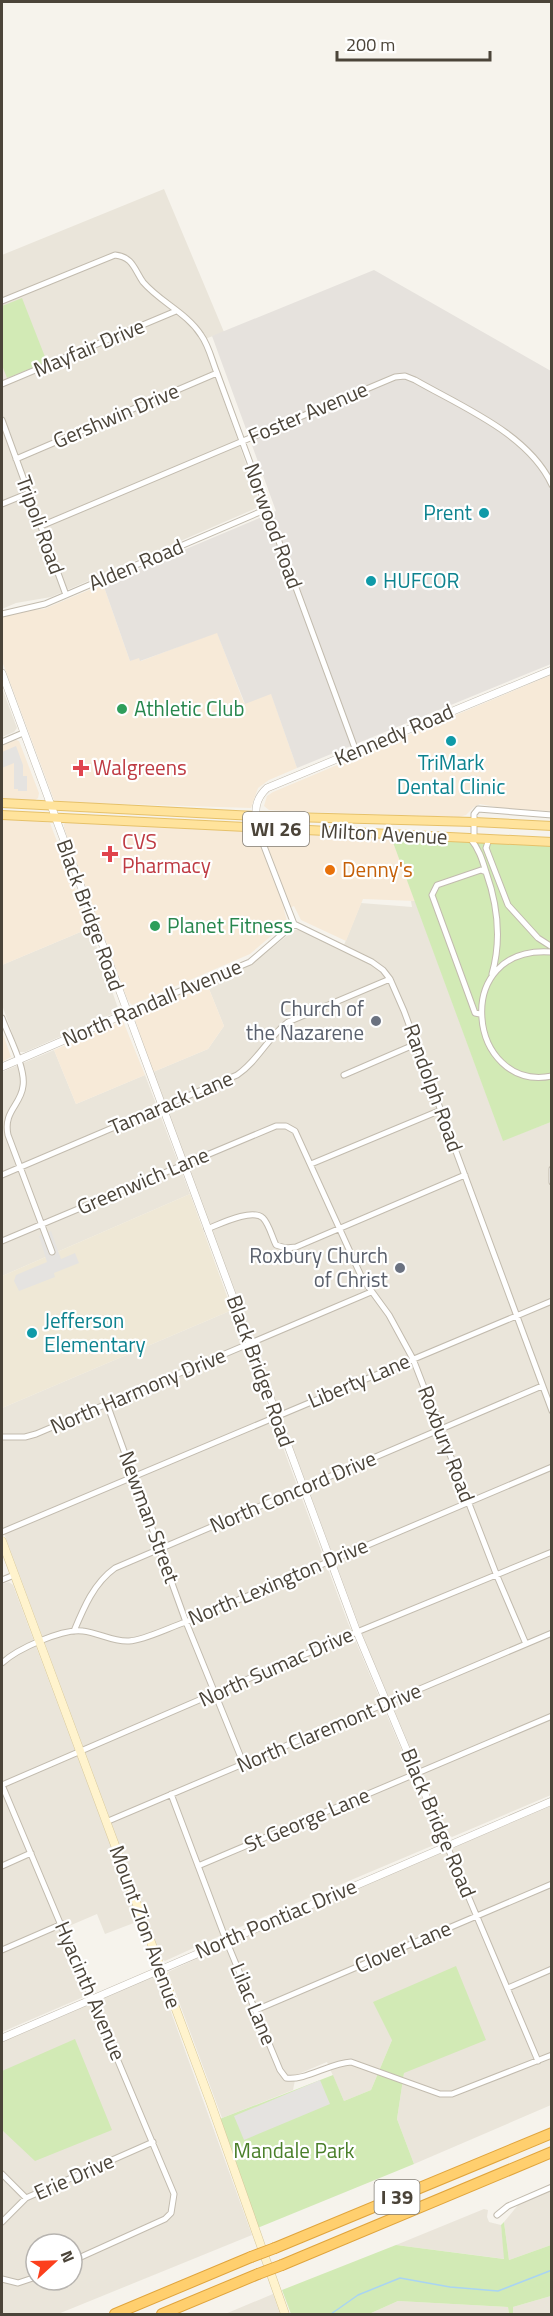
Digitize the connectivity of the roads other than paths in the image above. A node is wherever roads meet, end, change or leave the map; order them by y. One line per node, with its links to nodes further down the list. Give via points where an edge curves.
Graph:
1 (2, 300): 2 (street, Norwood Road, via 115,255 127,258 151,290)
2 (176, 311): 3 (street, Norwood Road, via 203,337); 4 (street, Mayfair Drive)
3 (217, 373): 6 (street, Norwood Road); 7 (street, Gershwin Drive)
4 (2, 384)
5 (2, 420): 7 (street, Tripoli Road)
6 (242, 441): 8 (street, Foster Avenue, via 405,376 515,438 535,457); 11 (street, Norwood Road); 12 (street, Foster Avenue)
7 (16, 459): 9 (street, Tripoli Road)
8 (552, 485)
9 (29, 493): 10 (street); 12 (street, Tripoli Road)
10 (2, 504)
11 (267, 509): 13 (street, Alden Road); 19 (street, Norwood Road)
12 (41, 526): 13 (street, Tripoli Road)
13 (66, 595): 14 (street, Alden Road)
14 (2, 614)
15 (552, 670): 19 (street, Kennedy Road)
16 (2, 674): 17 (street, Black Bridge Road)
17 (23, 733): 18 (street); 21 (street, Black Bridge Road)
18 (2, 741)
19 (356, 751): 24 (street, Kennedy Road, via 267,788 258,796)
20 (2, 803): 21 (main road, Milton Avenue / WI 26)
21 (50, 805): 24 (main road, Milton Avenue / WI 26); 25 (street, Black Bridge Road)
22 (2, 815): 25 (main road, Milton Avenue / WI 26)
23 (552, 815): 26 (street, via 480,808 475,811)
24 (255, 816): 26 (main road, Milton Avenue / WI 26); 28 (street)
25 (55, 818): 28 (main road, Milton Avenue / WI 26); 43 (street, Black Bridge Road)
26 (474, 822): 27 (main road, Milton Avenue / WI 26); 29 (street)
27 (552, 826)
28 (257, 828): 29 (main road, Milton Avenue / WI 26); 35 (street)
29 (472, 838): 30 (main road, Milton Avenue / WI 26); 32 (street)
30 (489, 839): 31 (main road, Milton Avenue / WI 26); 33 (street, via 486,848)
31 (552, 842)
32 (484, 871): 34 (street); 41 (street, via 437,885 432,895)
33 (508, 905): 34 (street, via 503,909); 36 (street)
34 (496, 907): 39 (street, via 498,937)
35 (294, 924): 40 (street, Randolph Road, via 372,962); 43 (street, North Randall Avenue, via 250,962)
36 (540, 939): 37 (street); 38 (street)
37 (552, 950): 38 (street)
38 (537, 952): 39 (street, via 523,955)
39 (491, 975): 42 (street)
40 (390, 979): 46 (street, Randolph Road); 51 (street, Tamarack Lane, via 288,1022 277,1030 255,1061 237,1075)
41 (468, 994): 42 (street); 44 (street, via 475,1013)
42 (483, 997): 44 (street)
43 (127, 1013): 47 (street, North Randall Avenue); 51 (street, Black Bridge Road)
44 (480, 1014): 50 (street, via 489,1047 499,1059 530,1076)
45 (2, 1018): 47 (street)
46 (416, 1044): 49 (street); 52 (street, Randolph Road)
47 (18, 1060): 48 (street, North Randall Avenue); 56 (street, via 23,1085 9,1114 7,1129)
48 (2, 1067)
49 (344, 1075)
50 (552, 1076)
51 (162, 1106): 54 (street, Black Bridge Road); 56 (street, Tamarack Lane)
52 (441, 1110): 55 (street); 59 (street, Randolph Road)
53 (286, 1126): 54 (street, Greenwich Lane, via 276,1126); 55 (street, Roxbury Road, via 295,1131)
54 (183, 1164): 61 (street, Greenwich Lane); 62 (street, Black Bridge Road)
55 (311, 1164): 63 (street, Roxbury Road)
56 (20, 1167): 58 (street, Tamarack Lane); 61 (street)
57 (552, 1169): 60 (street)
58 (2, 1175)
59 (465, 1175): 63 (street); 68 (street, Randolph Road)
60 (552, 1182)
61 (42, 1225): 64 (street, Greenwich Lane); 65 (street)
62 (207, 1229): 63 (street, via 257,1214 264,1219 276,1245 286,1248); 69 (street, Black Bridge Road)
63 (338, 1229): 66 (street, Roxbury Road)
64 (2, 1241)
65 (52, 1252)
66 (371, 1292): 69 (street, North Harmony Drive); 70 (street, Roxbury Road, via 389,1315)
67 (552, 1301): 68 (street, Liberty Lane)
68 (516, 1315): 70 (street, Liberty Lane); 71 (street, Randolph Road)
69 (250, 1343): 72 (street, North Harmony Drive); 74 (street, Black Bridge Road)
70 (413, 1359): 74 (street, Liberty Lane); 75 (street, Roxbury Road)
71 (542, 1386): 73 (street, Randolph Road); 75 (street, North Concord Drive)
72 (107, 1404): 76 (street, North Harmony Drive, via 36,1434); 78 (street, Newman Street)
73 (552, 1411)
74 (277, 1416): 78 (street, Liberty Lane); 79 (street, Black Bridge Road)
75 (441, 1430): 79 (street, North Concord Drive); 80 (street, Roxbury Road)
76 (2, 1437)
77 (552, 1467): 80 (street, North Lexington Drive)
78 (134, 1477): 81 (street, Liberty Lane); 83 (street, Newman Street)
79 (303, 1488): 83 (street, North Concord Drive); 85 (street, Black Bridge Road)
80 (468, 1502): 85 (street, North Lexington Drive); 87 (street, Roxbury Road)
81 (2, 1532)
82 (2, 1541): 86 (main road, Mount Zion Avenue)
83 (161, 1548): 89 (street, Newman Street); 90 (street, North Concord Drive, via 103,1577)
84 (552, 1552): 87 (street, North Sumac Drive)
85 (330, 1560): 89 (street, North Lexington Drive); 91 (street, Black Bridge Road)
86 (14, 1575): 88 (street); 93 (main road, Mount Zion Avenue)
87 (497, 1576): 91 (street, North Sumac Drive); 94 (street, Roxbury Road)
88 (2, 1580)
89 (186, 1622): 90 (street, North Lexington Drive, via 131,1641); 96 (street, Newman Street)
90 (74, 1631): 93 (street)
91 (357, 1632): 96 (street, North Sumac Drive); 97 (street, Black Bridge Road)
92 (552, 1633): 94 (street, North Claremont Drive)
93 (40, 1643): 95 (street, via 14,1653); 99 (main road, Mount Zion Avenue)
94 (526, 1644): 97 (street, North Claremont Drive)
95 (2, 1663)
96 (215, 1694): 99 (street, North Sumac Drive); 100 (street, Newman Street)
97 (387, 1703): 100 (street, North Claremont Drive); 101 (street, Black Bridge Road)
98 (552, 1716): 101 (street, St George Lane)
99 (80, 1751): 102 (street, North Sumac Drive); 105 (main road, Mount Zion Avenue)
100 (244, 1765): 103 (street, North Claremont Drive)
101 (416, 1773): 106 (street, Black Bridge Road); 109 (street, St George Lane)
102 (2, 1785): 107 (street, Hyacinth Avenue)
103 (171, 1794): 105 (street, North Claremont Drive); 109 (street, Lilac Lane)
104 (552, 1801): 106 (street, North Pontiac Drive)
105 (106, 1822): 115 (main road, Mount Zion Avenue)
106 (447, 1846): 111 (street, Black Bridge Road); 113 (street, North Pontiac Drive)
107 (31, 1853): 108 (street); 112 (street, Hyacinth Avenue)
108 (2, 1866)
109 (198, 1866): 113 (street, Lilac Lane)
110 (552, 1884): 111 (street, Clover Lane)
111 (477, 1915): 117 (street, Black Bridge Road); 119 (street, Clover Lane)
112 (62, 1924): 114 (street); 118 (street, Hyacinth Avenue)
113 (226, 1940): 115 (street, North Pontiac Drive); 119 (street, Lilac Lane)
114 (2, 1950)
115 (161, 1968): 118 (street, North Pontiac Drive); 136 (main road, Mount Zion Avenue)
116 (552, 1969): 117 (street)
117 (508, 1988): 122 (street, Black Bridge Road)
118 (93, 1998): 120 (street, North Pontiac Drive); 124 (street, Hyacinth Avenue)
119 (256, 2010): 122 (street, Lilac Lane, via 286,2078 295,2079 351,2062 440,2094 452,2094)
120 (2, 2038)
121 (552, 2055): 122 (street)
122 (538, 2061)
123 (552, 2133): 134 (highway, I 39, bridge)
124 (153, 2142): 128 (street, Erie Drive); 131 (street, Hyacinth Avenue, via 175,2199 171,2213 165,2220)
125 (552, 2152): 135 (highway, I 39, bridge)
126 (2, 2174): 128 (street)
127 (552, 2187): 129 (street, via 508,2206)
128 (26, 2198): 130 (street, Erie Drive)
129 (497, 2215)
130 (2, 2222)
131 (84, 2256)
132 (2, 2279): 133 (street)
133 (24, 2281)
134 (115, 2314)
135 (162, 2314)
136 (285, 2314)

